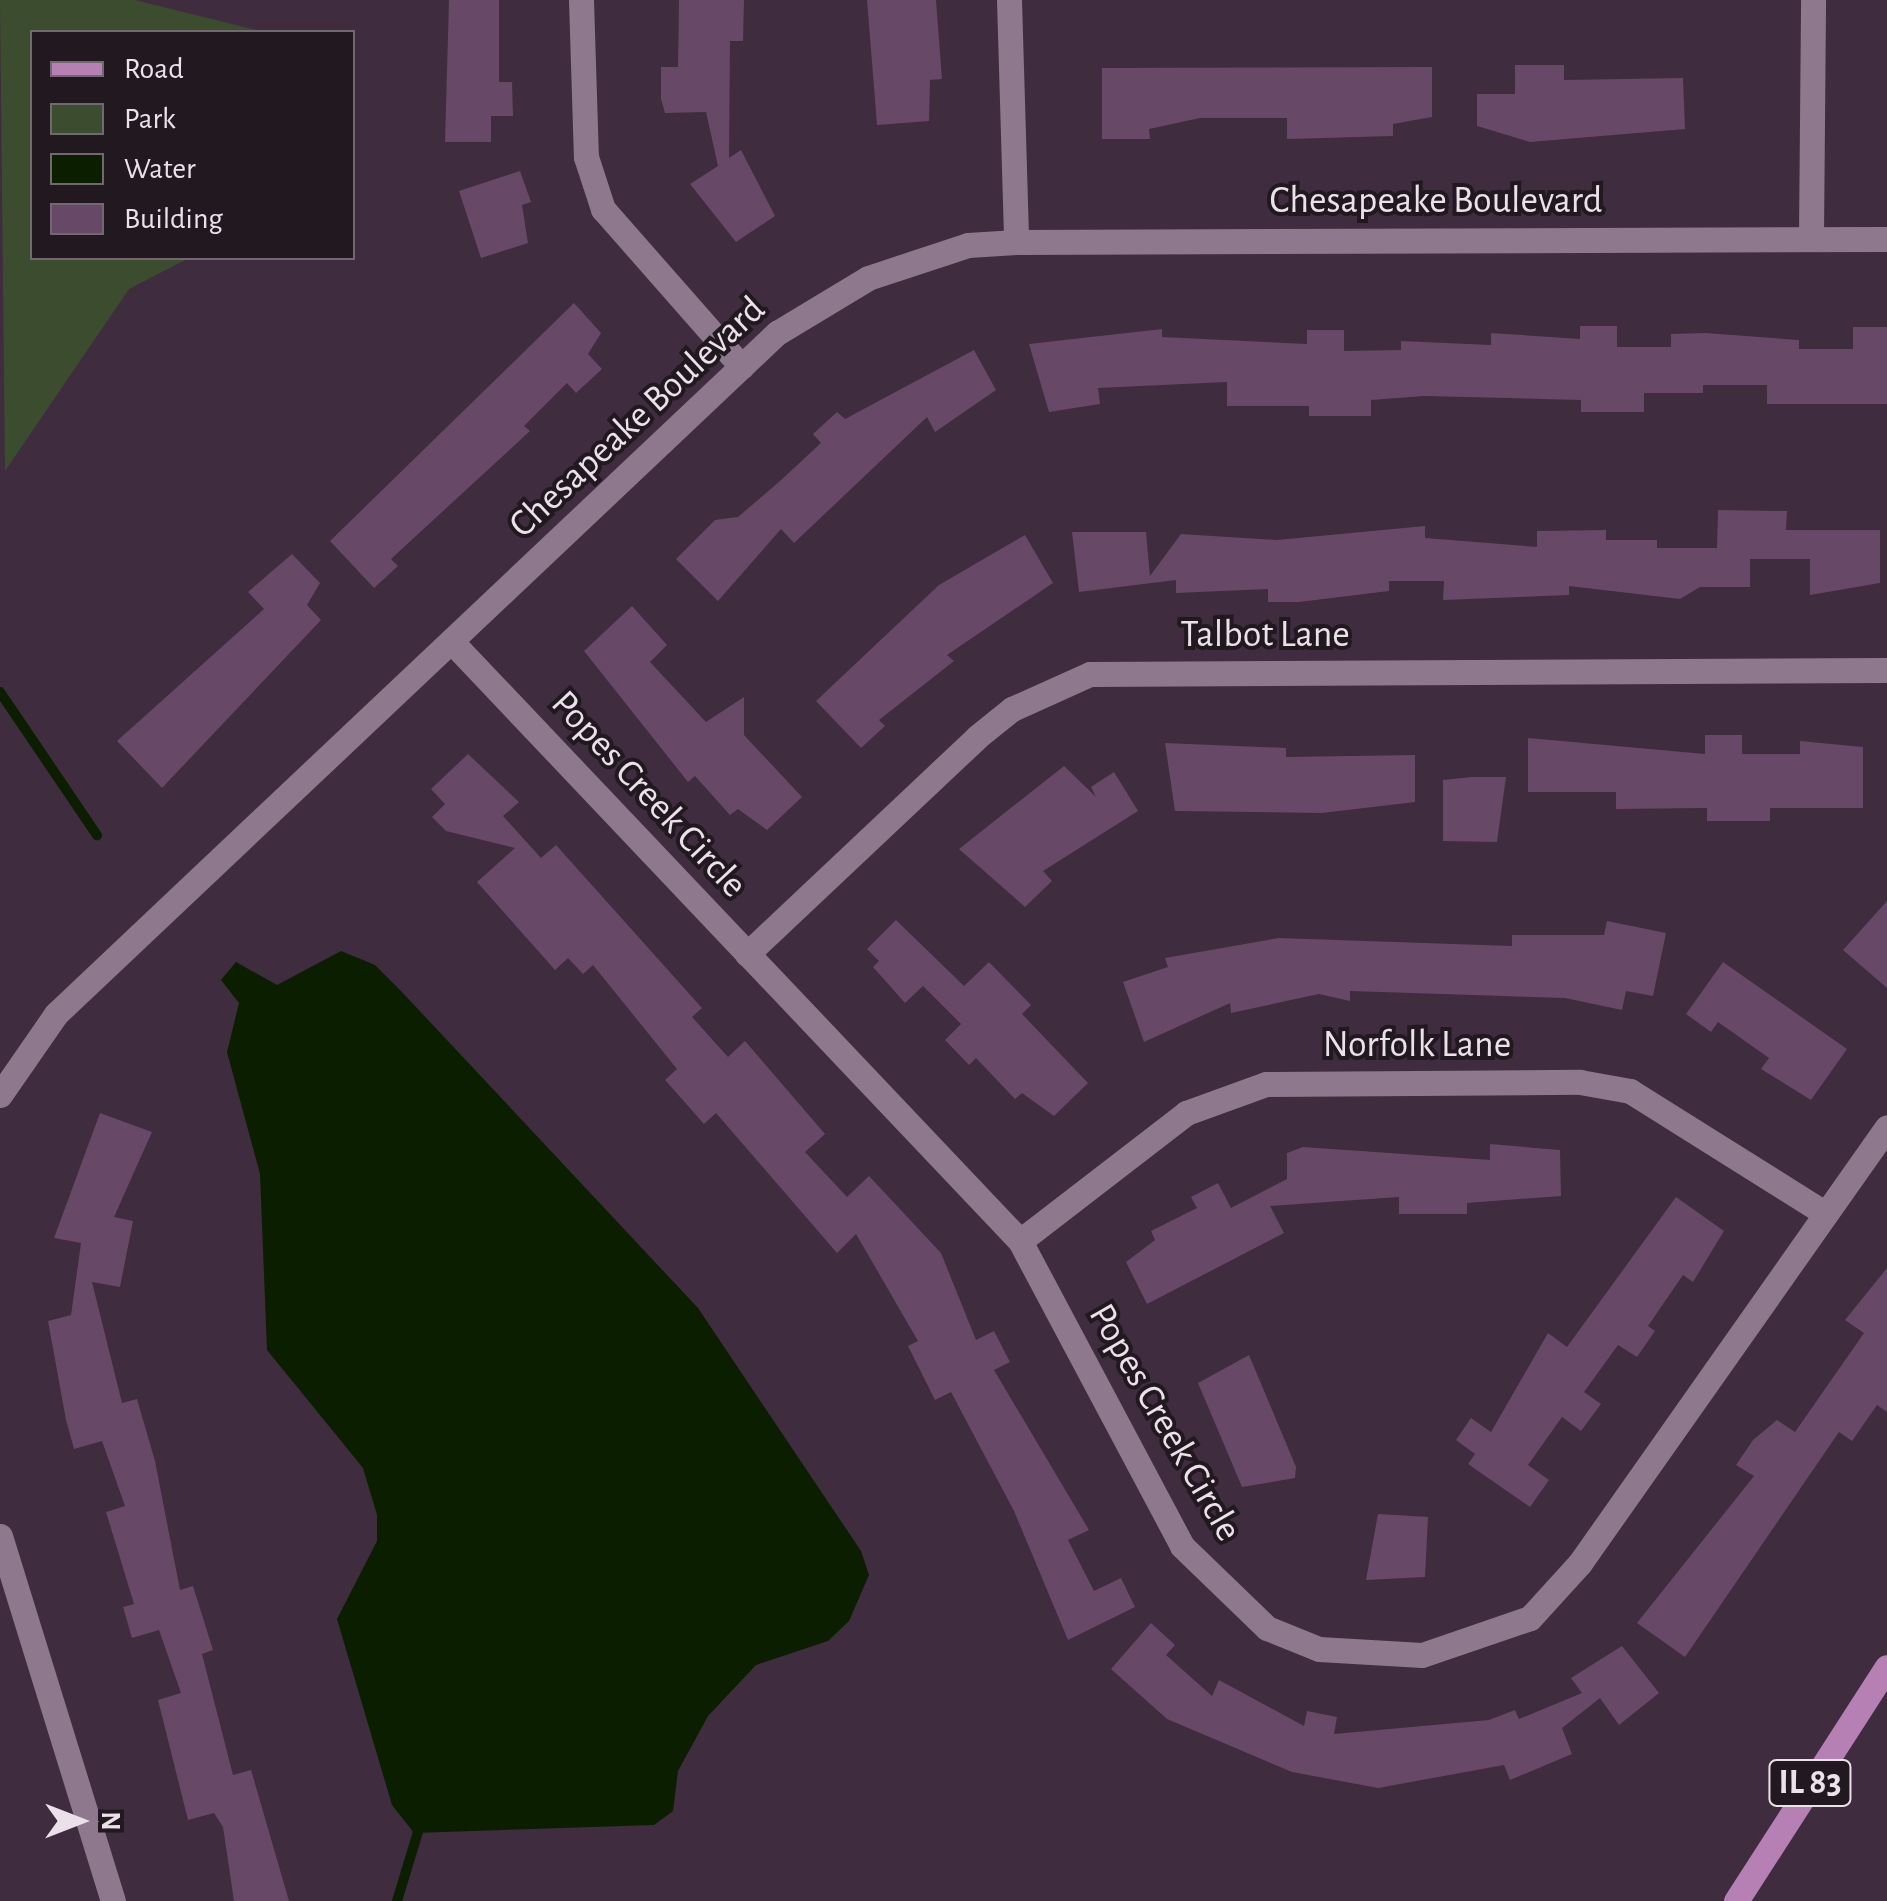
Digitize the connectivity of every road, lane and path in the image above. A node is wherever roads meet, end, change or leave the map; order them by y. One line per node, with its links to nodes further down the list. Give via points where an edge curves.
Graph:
1 (581, 0): 7 (street, via 586,158 604,208)
2 (1009, 0): 6 (street)
3 (1813, 0): 4 (street)
4 (1812, 237): 5 (street, Chesapeake Boulevard); 6 (street, Chesapeake Boulevard)
5 (1887, 239)
6 (1016, 242): 7 (street, Chesapeake Boulevard, via 968,245 868,278 777,334)
7 (742, 367): 8 (street, Chesapeake Boulevard)
8 (452, 642): 10 (street, Popes Creek Circle); 11 (street, Chesapeake Boulevard, via 56,1014)
9 (1887, 670): 10 (street, Talbot Lane, via 1090,674 1012,709 976,738)
10 (748, 954): 14 (street, Popes Creek Circle)
11 (3, 1084)
12 (1887, 1127): 13 (street, Popes Creek Circle)
13 (1826, 1214): 14 (street, Norfolk Lane, via 1630,1090 1580,1082 1266,1084 1186,1114); 14 (street, Popes Creek Circle, via 1568,1577 1530,1618 1422,1655 1319,1649 1267,1628 1216,1586 1182,1546)
14 (1020, 1241)
15 (0, 1536): 17 (street)
16 (1887, 1667): 18 (main road, IL 83)
17 (113, 1901)
18 (1736, 1901)

